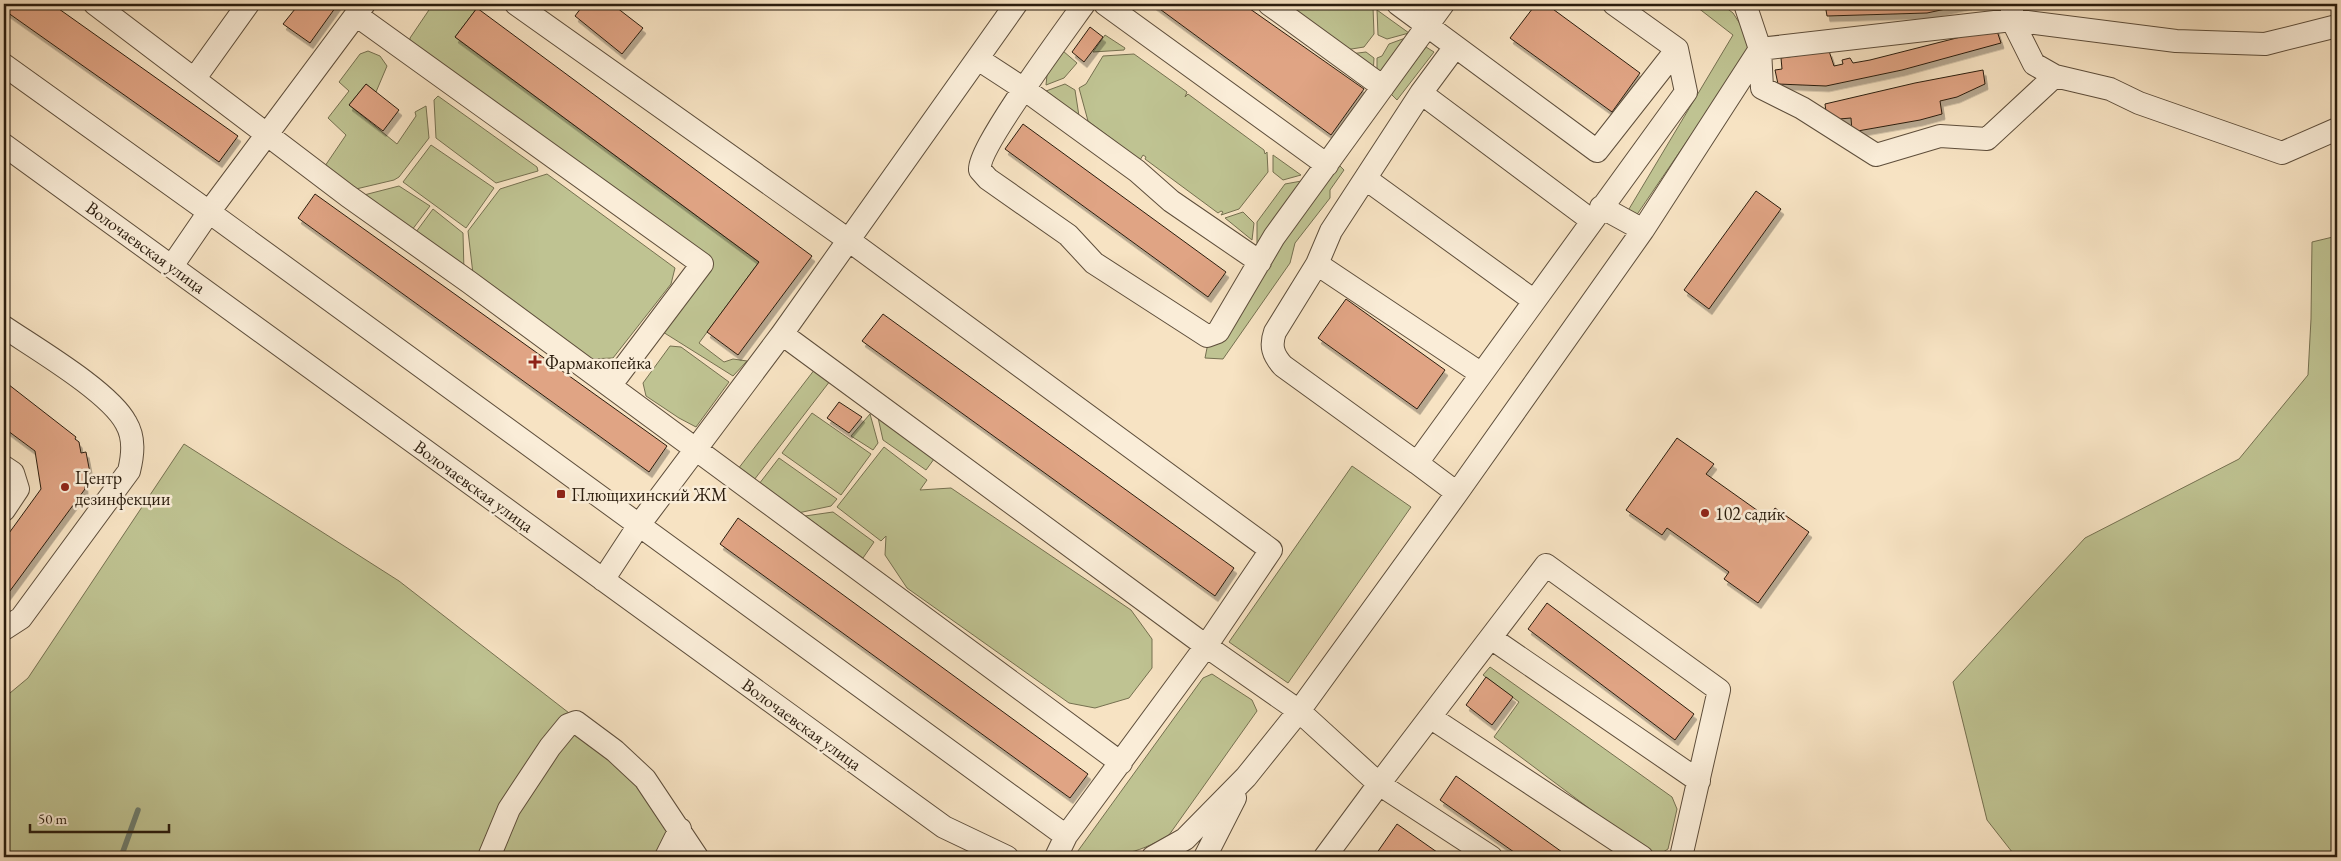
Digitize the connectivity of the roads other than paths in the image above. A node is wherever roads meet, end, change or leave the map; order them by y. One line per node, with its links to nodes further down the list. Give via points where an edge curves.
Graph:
1 (95, 4): 22 (street)
2 (248, 4): 22 (street)
3 (516, 4): 34 (street)
4 (1016, 4): 19 (street)
5 (1084, 4): 24 (street)
6 (1105, 4): 29 (street)
7 (1269, 4): 23 (street)
8 (1398, 4): 14 (street)
9 (1443, 4): 14 (street)
10 (1614, 4): 17 (street)
11 (1745, 4): 18 (street)
12 (360, 9): 27 (street); 42 (street, via 702,264)
13 (2012, 12): 15 (street, via 2176,41 2265,44); 18 (street); 21 (street, via 2034,64)
14 (1427, 24): 16 (street); 23 (street)
15 (2337, 26)
16 (1455, 47): 17 (street, via 1597,151); 25 (street)
17 (1676, 49): 32 (street, via 1686,92)
18 (1760, 49): 21 (street, via 1762,88 1802,108 1876,155 1940,136 1986,139); 33 (street)
19 (978, 59): 24 (street); 34 (street)
20 (4, 65): 31 (street)
21 (2055, 76): 26 (street, via 2110,89 2138,103 2282,153)
22 (195, 78): 27 (street)
23 (1383, 87): 29 (street)
24 (1024, 89): 35 (street, via 1136,171 1171,201); 35 (street, via 982,157 980,170 1068,235 1094,263 1207,336 1218,332)
25 (1421, 93): 30 (street); 32 (street)
26 (2337, 129)
27 (268, 135): 31 (street); 42 (street)
28 (4, 145): 37 (street, Волочаевская улица)
29 (1327, 165): 35 (street, via 1274,237)
30 (1366, 179): 36 (street, via 1331,231); 38 (street)
31 (209, 212): 37 (street); 48 (street)
32 (1596, 213): 33 (street); 38 (street)
33 (1643, 230): 46 (street)
34 (847, 239): 40 (street); 52 (street, via 1271,550)
35 (1260, 262)
36 (1317, 264): 41 (street); 44 (street, via 1275,332 1271,344 1275,356 1283,366)
37 (172, 266): 49 (street, Волочаевская улица)
38 (1533, 300): 41 (street)
39 (4, 327): 50 (street, via 114,406 127,423 133,456 129,471 21,618)
40 (782, 334): 43 (street); 52 (street)
41 (1480, 373): 44 (street)
42 (610, 386): 43 (street)
43 (696, 450): 48 (street); 55 (street)
44 (1417, 463): 46 (street)
45 (4, 467): 47 (street, via 13,473 18,489)
46 (1458, 493): 53 (street)
47 (4, 510)
48 (639, 525): 49 (street); 61 (street)
49 (603, 580): 59 (street, Волочаевская улица)
50 (4, 629)
51 (1491, 638): 54 (street); 57 (street); 57 (street, via 1546,565 1719,690)
52 (1206, 646): 53 (street); 55 (street)
53 (1299, 711): 56 (street); 58 (street)
54 (1430, 717): 58 (street); 72 (street)
55 (1121, 763): 61 (street)
56 (1246, 777): 69 (street, via 1185,839); 70 (street)
57 (1699, 781): 73 (street)
58 (1378, 784): 62 (street); 71 (street)
59 (944, 827): 66 (street, Волочаевская улица); 67 (street, Волочаевская улица)
60 (680, 829): 63 (street, via 645,779 576,722 568,725 550,747 509,808); 64 (street); 65 (street)
61 (1066, 836): 68 (street)
62 (1483, 855)
63 (489, 857)
64 (666, 857)
65 (697, 857)
66 (972, 857)
67 (1007, 857)
68 (1056, 857)
69 (1153, 857)
70 (1205, 857)
71 (1325, 857)
72 (1642, 857)
73 (1681, 857)

